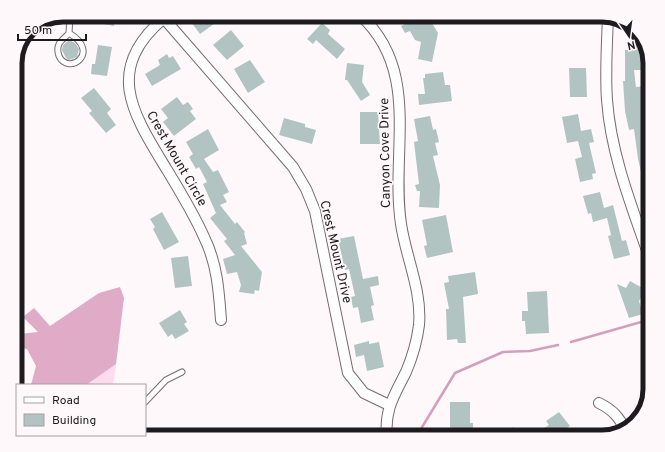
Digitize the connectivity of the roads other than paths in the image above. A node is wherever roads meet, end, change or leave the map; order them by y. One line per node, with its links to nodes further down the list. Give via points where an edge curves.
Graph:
1 (70, 22): 6 (lane)
2 (158, 22): 8 (street, Crest Mount Circle, via 143,39 134,55 129,82 130,96 143,131 205,238 218,280)
3 (167, 22): 12 (street, Crest Mount Drive, via 288,161 306,189 316,217 348,373 364,394)
4 (368, 22): 12 (street, Canyon Cove Drive, via 382,42 392,65 398,92 398,196 402,231 418,292 419,308 419,326 413,352)
5 (608, 22): 7 (street, via 607,100 611,131 618,162)
6 (69, 33): 6 (lane, via 57,50 63,61 74,64 81,59 84,52 80,41)
7 (643, 238)
8 (221, 320)
9 (182, 372): 10 (lane, via 166,380)
10 (146, 401)
11 (599, 403): 13 (street, via 611,409)
12 (389, 405): 14 (street, Canyon Cove Drive)
13 (623, 425)
14 (387, 430)

